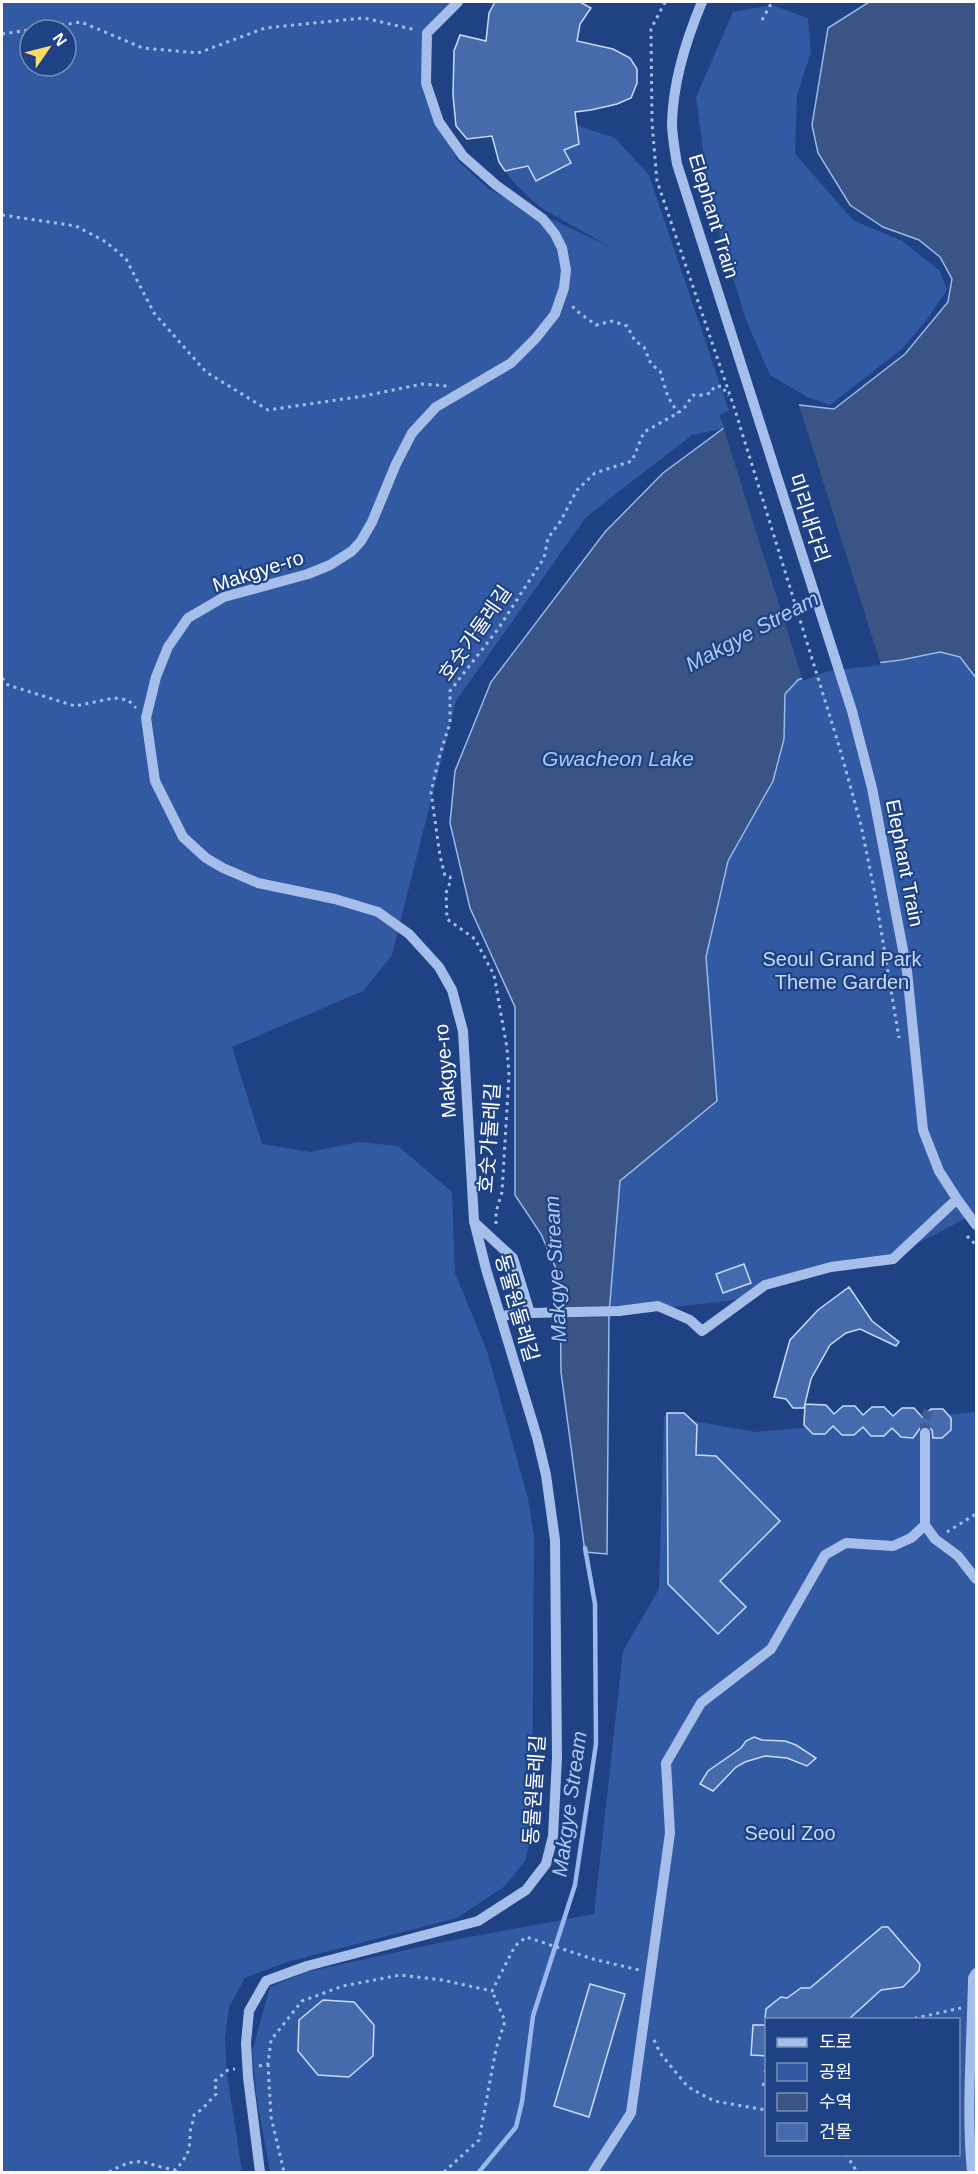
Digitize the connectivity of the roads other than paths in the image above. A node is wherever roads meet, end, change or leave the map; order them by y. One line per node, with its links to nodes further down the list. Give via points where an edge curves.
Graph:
1 (458, 2): 6 (lane, Makgye-ro, via 427,33 426,82 439,122 463,156 543,219 555,234 566,270 555,314 511,363 436,407 412,433 372,522 352,551 308,574 224,597 188,618 168,647 146,718 155,781 183,837 206,858 258,883 378,912 409,934 439,967 452,990 463,1031)
2 (702, 2): 3 (lane, Elephant Train, via 676,80 672,124 676,165)
3 (754, 404): 4 (lane, 미리내다리)
4 (852, 711): 5 (lane, Elephant Train, via 872,788 907,970 923,1130 939,1171)
5 (957, 1199): 7 (lane, Elephant Train); 8 (lane, via 893,1259 831,1267 765,1285 702,1331 690,1320 658,1306)
6 (474, 1221): 8 (lane, via 513,1258); 9 (lane, 동물원둘레길)
7 (976, 1225)
8 (535, 1313): 9 (lane)
9 (500, 1316): 14 (lane, 동물원둘레길, via 537,1437 555,1540 557,1758 553,1836 546,1864 526,1890 478,1922 307,1966 266,1981 249,2011 246,2043)
10 (925, 1433): 11 (lane)
11 (926, 1525): 12 (lane); 15 (lane, via 893,1546 846,1543 825,1555 771,1649 701,1704 666,1763 670,1833 631,2114)
12 (976, 1579)
13 (976, 1973): 16 (lane, via 968,2078)
14 (260, 2172)
15 (593, 2172)
16 (972, 2172)

